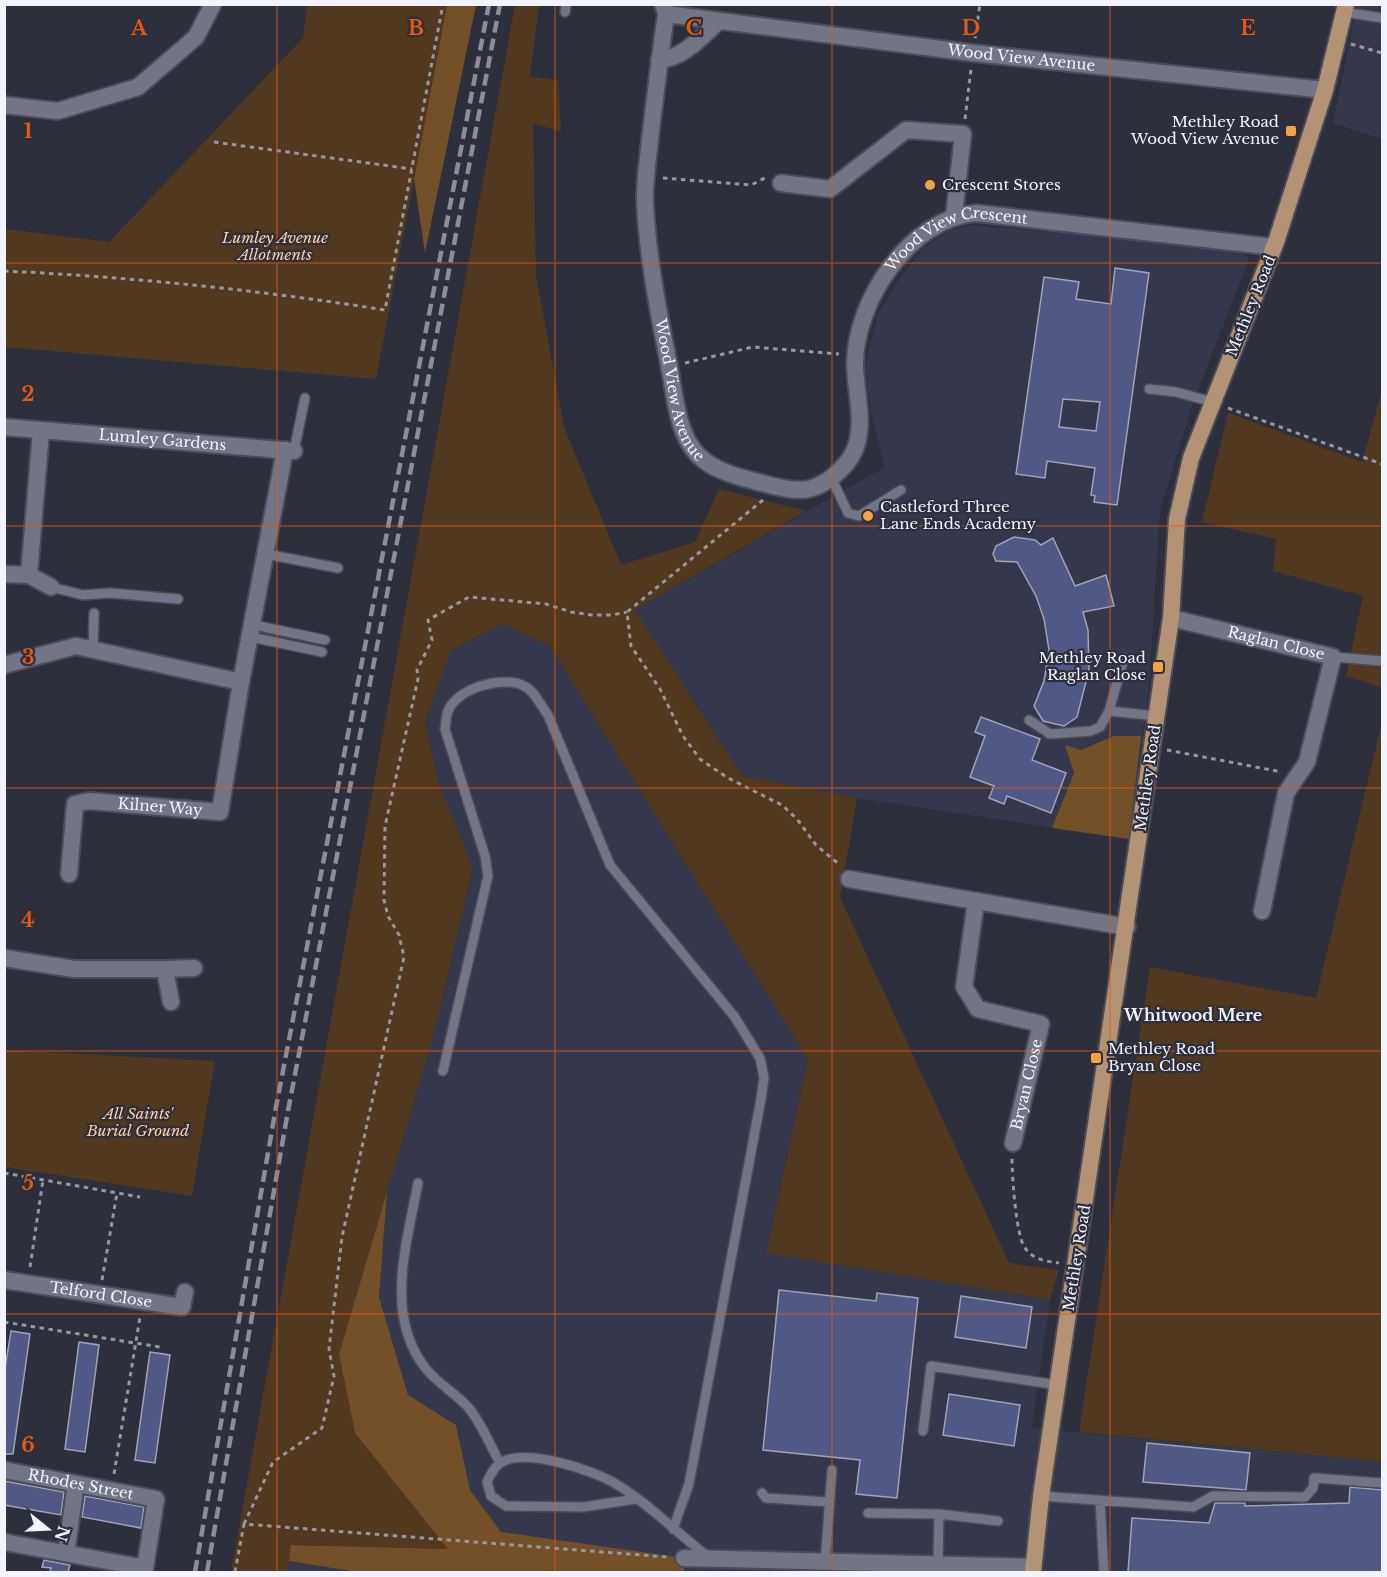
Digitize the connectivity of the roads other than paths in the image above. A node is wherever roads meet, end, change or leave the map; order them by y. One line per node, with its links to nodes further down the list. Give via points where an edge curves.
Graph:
1 (213, 4): 8 (street, via 196,37 138,87 58,111)
2 (1345, 8): 4 (lane); 7 (main road, Methley Road)
3 (664, 9): 5 (street, Wood View Avenue); 6 (street, Wood View Avenue)
4 (1383, 18)
5 (719, 21): 6 (street, via 683,53); 7 (street, Wood View Avenue, via 973,53)
6 (659, 60): 19 (street, Wood View Avenue, via 645,204 652,280 687,440 715,468 778,488)
7 (1325, 90): 11 (main road, Methley Road)
8 (4, 105)
9 (781, 183): 10 (street, via 830,189 906,130 963,134)
10 (954, 216): 11 (street, Wood View Crescent, via 976,213); 18 (street, Wood View Crescent, via 914,240 884,274 870,301 855,356 858,440 849,461)
11 (1274, 247): 14 (main road, Methley Road)
12 (1149, 389): 14 (lane)
13 (305, 398): 17 (lane)
14 (1213, 402): 28 (main road, Methley Road, via 1191,458 1177,519)
15 (4, 427): 16 (street, Lumley Gardens)
16 (41, 431): 17 (street, Lumley Gardens); 24 (street)
17 (290, 451): 21 (street)
18 (831, 477): 19 (street, Wood View Crescent); 20 (lane, via 853,516)
19 (811, 489)
20 (901, 490)
21 (266, 554): 22 (lane); 29 (street)
22 (338, 568)
23 (4, 574): 24 (street)
24 (29, 576): 25 (street)
25 (51, 587): 26 (lane, via 83,595)
26 (178, 598)
27 (94, 613): 31 (lane)
28 (1171, 618): 33 (street, Raglan Close); 39 (main road, Methley Road)
29 (252, 631): 30 (lane); 32 (lane); 37 (street, Kilner Way)
30 (325, 640)
31 (93, 650): 36 (street, via 76,646); 37 (street)
32 (322, 652)
33 (1333, 657): 35 (lane); 44 (street, Raglan Close, via 1307,762 1287,793)
34 (1124, 658): 38 (lane)
35 (1383, 661)
36 (4, 665)
37 (241, 682): 41 (street, Kilner Way, via 220,812 89,801 75,804)
38 (1109, 711): 39 (lane); 40 (lane, via 1100,727 1091,731 1050,734)
39 (1157, 716): 45 (main road, Methley Road)
40 (1029, 720)
41 (69, 874)
42 (849, 879): 43 (street)
43 (976, 901): 45 (street); 51 (street, Bryan Close, via 964,987 978,1009 1041,1024)
44 (1262, 911)
45 (1127, 927): 55 (main road, Methley Road)
46 (4, 958): 48 (street, via 74,969)
47 (194, 968): 48 (street)
48 (165, 969): 49 (street)
49 (171, 1002)
50 (443, 1071): 70 (lane, via 488,876 445,729 448,710 461,695 483,685 511,683 524,686 548,715 610,865 734,1016 760,1059 764,1078 689,1484)
51 (1013, 1143)
52 (418, 1183): 57 (lane, via 403,1269 402,1311 427,1370 467,1405)
53 (4, 1280): 54 (street, Telford Close, via 182,1307)
54 (184, 1292)
55 (1058, 1385): 56 (lane, via 932,1366); 63 (main road, Methley Road)
56 (923, 1431)
57 (500, 1463): 64 (lane, via 542,1458 615,1483); 64 (lane, via 487,1482 491,1496 506,1506 584,1507)
58 (4, 1470): 61 (street, Rhodes Street)
59 (832, 1470): 66 (lane)
60 (1383, 1483): 65 (lane, via 1314,1478 1313,1488 1305,1497 1213,1496 1193,1507)
61 (76, 1484): 72 (street); 77 (street, Rhodes Street, via 156,1499)
62 (762, 1493): 66 (lane, via 766,1498)
63 (1041, 1496): 65 (lane); 78 (main road, Methley Road)
64 (636, 1499): 70 (lane)
65 (1100, 1500): 79 (lane)
66 (829, 1502): 75 (lane)
67 (868, 1513): 68 (lane)
68 (939, 1514): 69 (lane); 76 (lane)
69 (998, 1521)
70 (673, 1529): 74 (lane)
71 (4, 1542): 72 (street)
72 (66, 1553): 77 (street)
73 (684, 1558): 74 (street)
74 (710, 1559): 75 (street)
75 (825, 1563): 76 (street)
76 (938, 1569): 78 (street)
77 (144, 1570)
78 (1033, 1570)
79 (1104, 1572)

